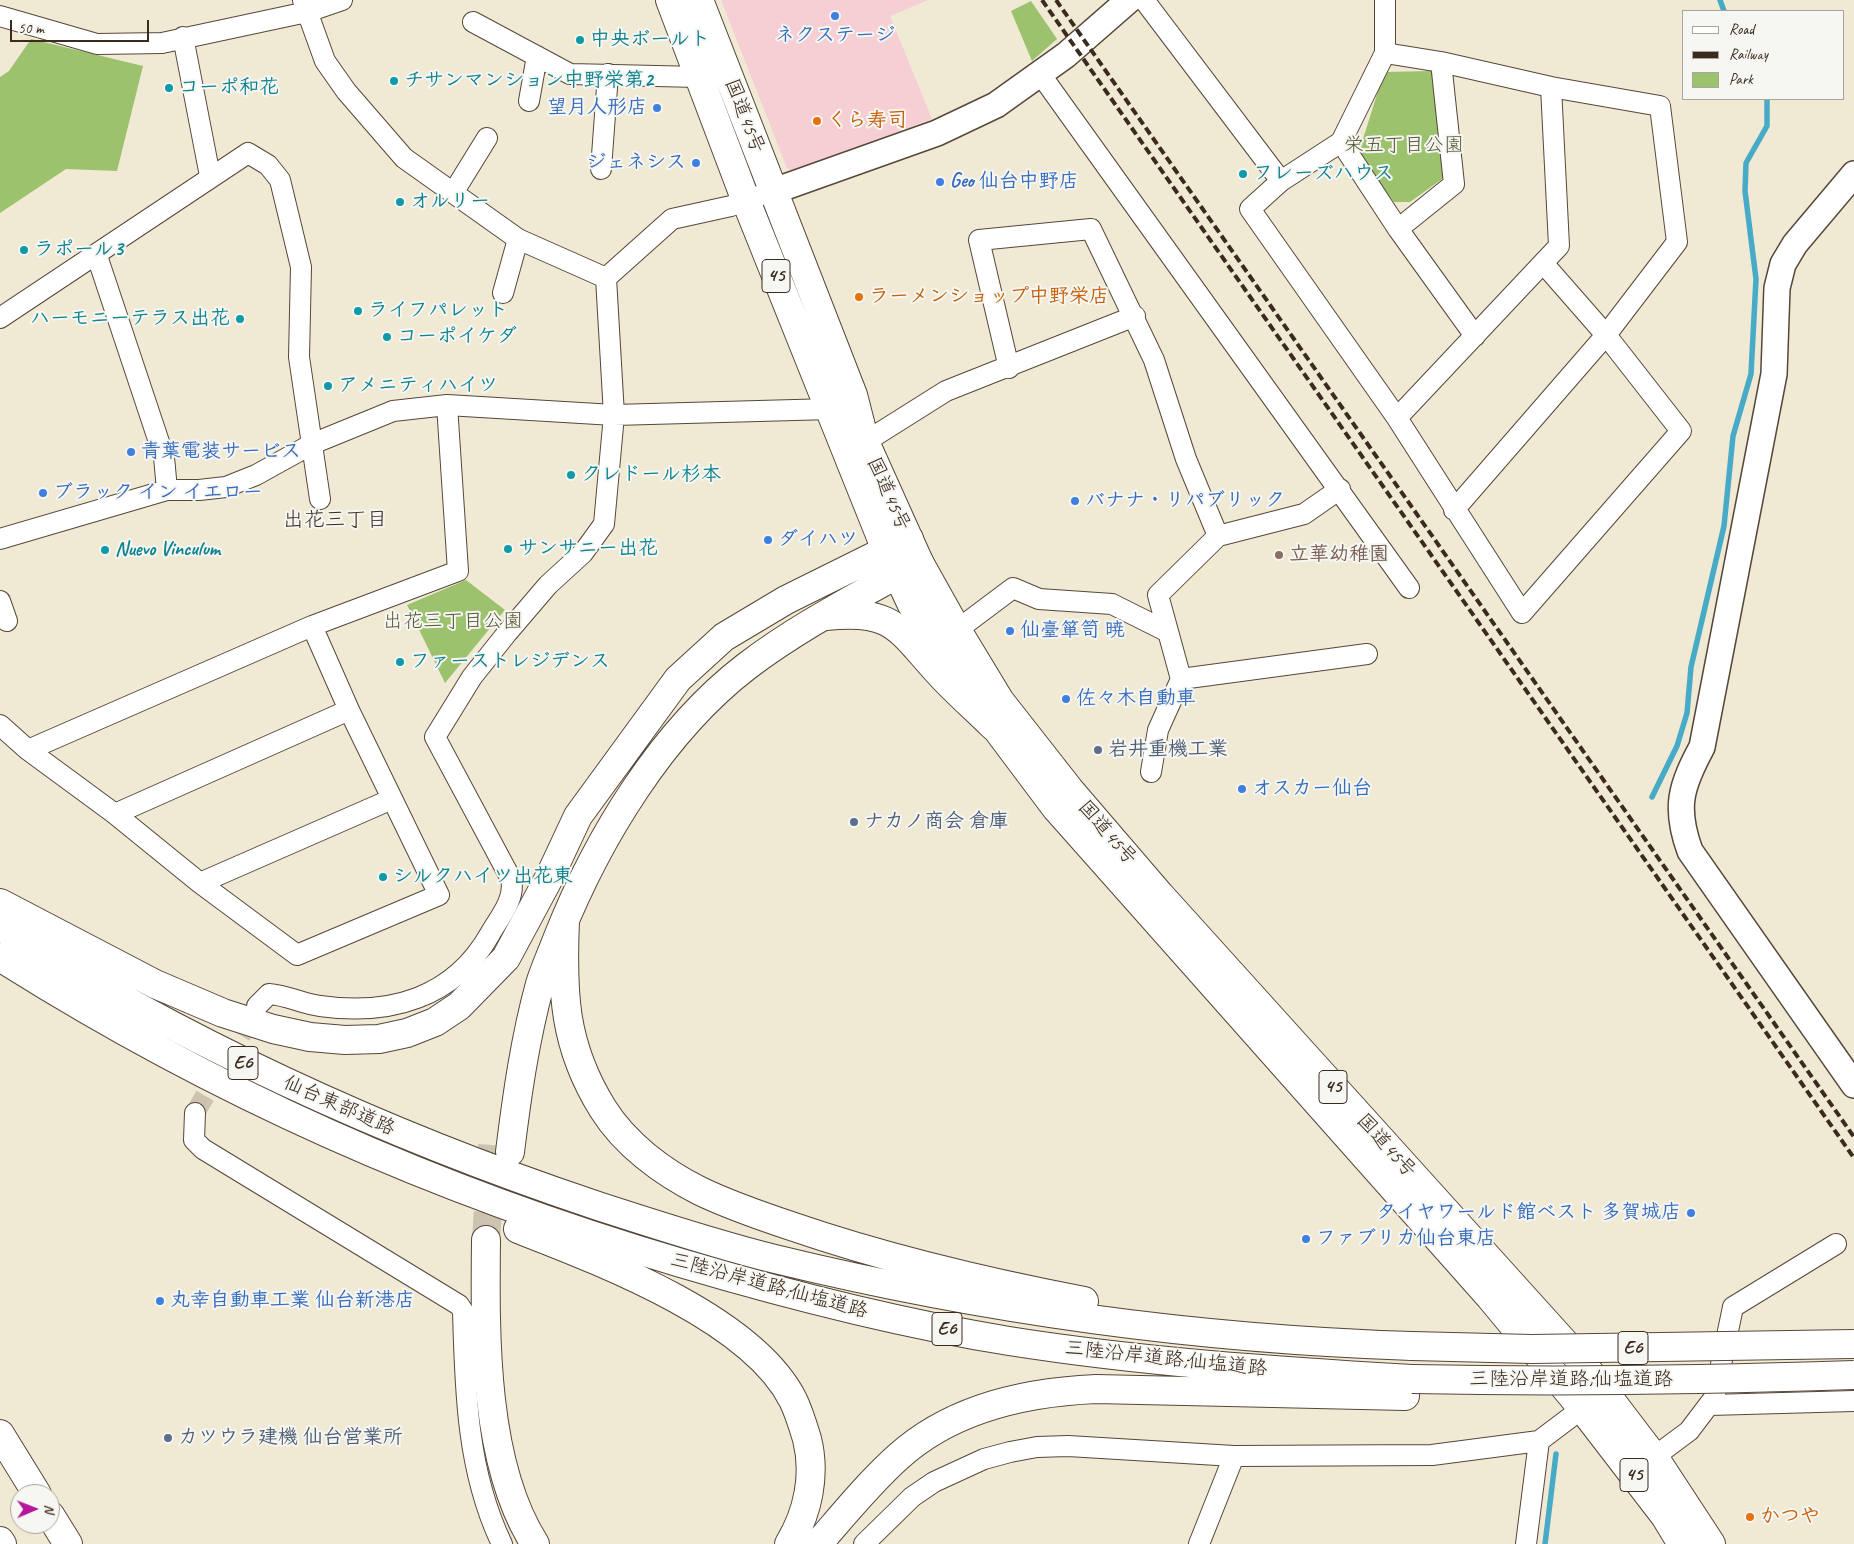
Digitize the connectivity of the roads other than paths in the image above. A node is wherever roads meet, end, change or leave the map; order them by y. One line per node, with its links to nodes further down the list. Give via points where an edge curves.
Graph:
1 (342, 0): 7 (street)
2 (670, 0): 16 (main road, 国道45号 / 45)
3 (699, 0): 25 (main road, 国道45号 / 45)
4 (1129, 0): 15 (street)
5 (1144, 0): 24 (street)
6 (1385, 0): 11 (street)
7 (305, 6): 10 (street); 26 (street, via 324,61 346,91 404,158)
8 (0, 16): 10 (street, via 97,44 162,43)
9 (473, 22): 12 (street)
10 (183, 38): 23 (street)
11 (1385, 53): 13 (street); 20 (street)
12 (536, 56): 14 (street, via 570,74); 18 (street)
13 (1441, 62): 17 (street); 28 (street, via 1454,184)
14 (608, 74): 16 (street); 21 (street)
15 (1041, 75): 25 (street, via 996,105 937,133); 46 (street)
16 (698, 77): 27 (main road, 国道45号 / 45)
17 (1551, 87): 31 (street, via 1559,246); 36 (street, via 1660,106 1677,242)
18 (529, 101)
19 (487, 138): 26 (street)
20 (1340, 142): 24 (street); 28 (street)
21 (601, 169)
22 (1854, 174): 75 (street, via 1795,244 1783,264 1777,288 1774,374 1758,465 1702,747 1684,785 1681,804 1681,827 1690,851)
23 (210, 176): 30 (street); 44 (street, via 248,153 268,165 280,180 301,267 299,357)
24 (1281, 181): 42 (street, via 1250,210)
25 (774, 191): 27 (street); 43 (main road, 国道45号 / 45, via 853,396)
26 (454, 193): 29 (street)
27 (746, 201): 32 (street, via 672,219); 40 (main road, 国道45号 / 45)
28 (1398, 230): 37 (street)
29 (518, 240): 32 (street); 33 (street)
30 (97, 256): 35 (street); 45 (street, via 164,457)
31 (1543, 263): 36 (street); 37 (street)
32 (606, 278): 41 (street)
33 (503, 293)
34 (1135, 316): 38 (street); 38 (street, via 1091,230 979,240); 49 (street, via 1154,360 1186,459)
35 (0, 317)
36 (1606, 335): 48 (street); 48 (street, via 1681,431 1522,614)
37 (1475, 336): 42 (street)
38 (1009, 368): 43 (street, via 946,391)
39 (447, 405): 41 (street); 44 (street, via 393,412); 56 (street, via 458,571)
40 (831, 409): 41 (street); 51 (main road, 国道45号 / 45)
41 (614, 415): 74 (street, via 604,524 583,552 548,585 501,640 472,677 435,737 513,887 484,945 470,964 424,997 373,1008 345,1008 318,1006 269,994)
42 (1397, 418): 48 (street)
43 (865, 442): 51 (main road, 国道45号 / 45)
44 (312, 444): 45 (street, via 256,475 226,487); 47 (street)
45 (167, 490): 50 (street)
46 (1340, 490): 49 (street, via 1304,514); 52 (street)
47 (320, 500)
48 (1454, 510)
49 (1218, 536): 58 (street, via 1158,595)
50 (0, 539)
51 (903, 556): 54 (main road); 57 (main road, 国道45号 / 45); 63 (main road, 国道45号 / 45, via 912,605 951,668); 68 (main road, via 786,600 724,637 678,679 578,816)
52 (1409, 588)
53 (0, 601): 55 (street)
54 (820, 616): 63 (main road, via 866,616 890,623 902,631); 71 (main road, via 746,667 717,692 655,759 589,867)
55 (7, 622)
56 (312, 626): 61 (street); 64 (street)
57 (956, 630): 58 (street, via 1013,588 1039,599 1112,604); 85 (main road, 国道45号 / 45, via 1000,700 1069,790)
58 (1168, 632): 60 (street)
59 (1367, 654): 60 (street)
60 (1181, 678): 65 (street, via 1158,730)
61 (349, 710): 66 (street); 67 (street)
62 (0, 725): 64 (street)
63 (993, 726): 88 (main road, 国道45号 / 45, via 1056,808 1490,1297)
64 (28, 750): 67 (street)
65 (1151, 772)
66 (392, 799): 69 (street); 69 (street, via 439,895 297,955)
67 (115, 814): 69 (street)
68 (549, 878): 70 (main road, via 506,958 459,1006 435,1022 379,1039 310,1036 273,1029 222,1013 155,984); 78 (main road, via 538,937 513,1026)
69 (200, 883)
70 (0, 903)
71 (565, 920): 78 (main road, via 541,981 516,1106); 82 (main road, via 562,979 576,1053 589,1084 623,1135 645,1156 699,1191 833,1241 1006,1286 1089,1302 1285,1326)
72 (0, 926): 78 (main road, 仙台東部道路 / E6, via 143,1011 252,1068 364,1118)
73 (0, 957): 76 (main road, 仙台東部道路 / E6, via 132,1036)
74 (257, 1006)
75 (1854, 1085)
76 (250, 1098): 79 (main road, 仙台東部道路 / E6, via 355,1147); 101 (main road, via 354,1161 631,1277 736,1336 760,1357 793,1398 809,1448 812,1476 807,1503 798,1530)
77 (195, 1113): 98 (street, via 194,1140 203,1149 459,1304 463,1311 465,1382 475,1466)
78 (501, 1156): 82 (main road, 三陸沿岸道路;仙塩道路 / E6, via 643,1220 772,1258 1010,1308 1179,1331 1286,1341)
79 (498, 1204): 84 (main road, 三陸沿岸道路;仙塩道路 / E6, via 756,1286 883,1317 1082,1352)
80 (1836, 1244): 87 (street, via 1733,1306 1714,1398)
81 (1854, 1344): 82 (main road, 三陸沿岸道路;仙塩道路 / E6, bridge, via 1541,1349)
82 (1405, 1346)
83 (1854, 1375): 84 (main road, 三陸沿岸道路;仙塩道路 / E6, bridge, via 1668,1381 1536,1394)
84 (1412, 1387): 102 (main road, via 1096,1389 1020,1397 956,1420 899,1456)
85 (1606, 1392): 88 (street); 92 (main road, 国道45号 / 45)
86 (1854, 1401): 87 (street)
87 (1710, 1404): 92 (street, via 1689,1431)
88 (1582, 1408): 90 (street); 106 (main road, 国道45号 / 45, via 1660,1509)
89 (0, 1434): 93 (main road)
90 (1539, 1441): 91 (street, via 1432,1455); 105 (street)
91 (1234, 1456): 103 (street, via 1068,1446 1010,1452 984,1459 934,1482 912,1497); 104 (street)
92 (1654, 1457): 107 (main road, 国道45号 / 45)
93 (31, 1484)
94 (60, 1531): 97 (main road)
95 (0, 1540): 96 (main road)
96 (2, 1544)
97 (68, 1544)
98 (502, 1544)
99 (535, 1544): 100 (main road, via 514,1502 494,1414 486,1338 495,1243 510,1408 527,1484 541,1519)
100 (556, 1544)
101 (789, 1544)
102 (818, 1544)
103 (864, 1544)
104 (1199, 1544)
105 (1526, 1544)
106 (1682, 1544)
107 (1711, 1544)

